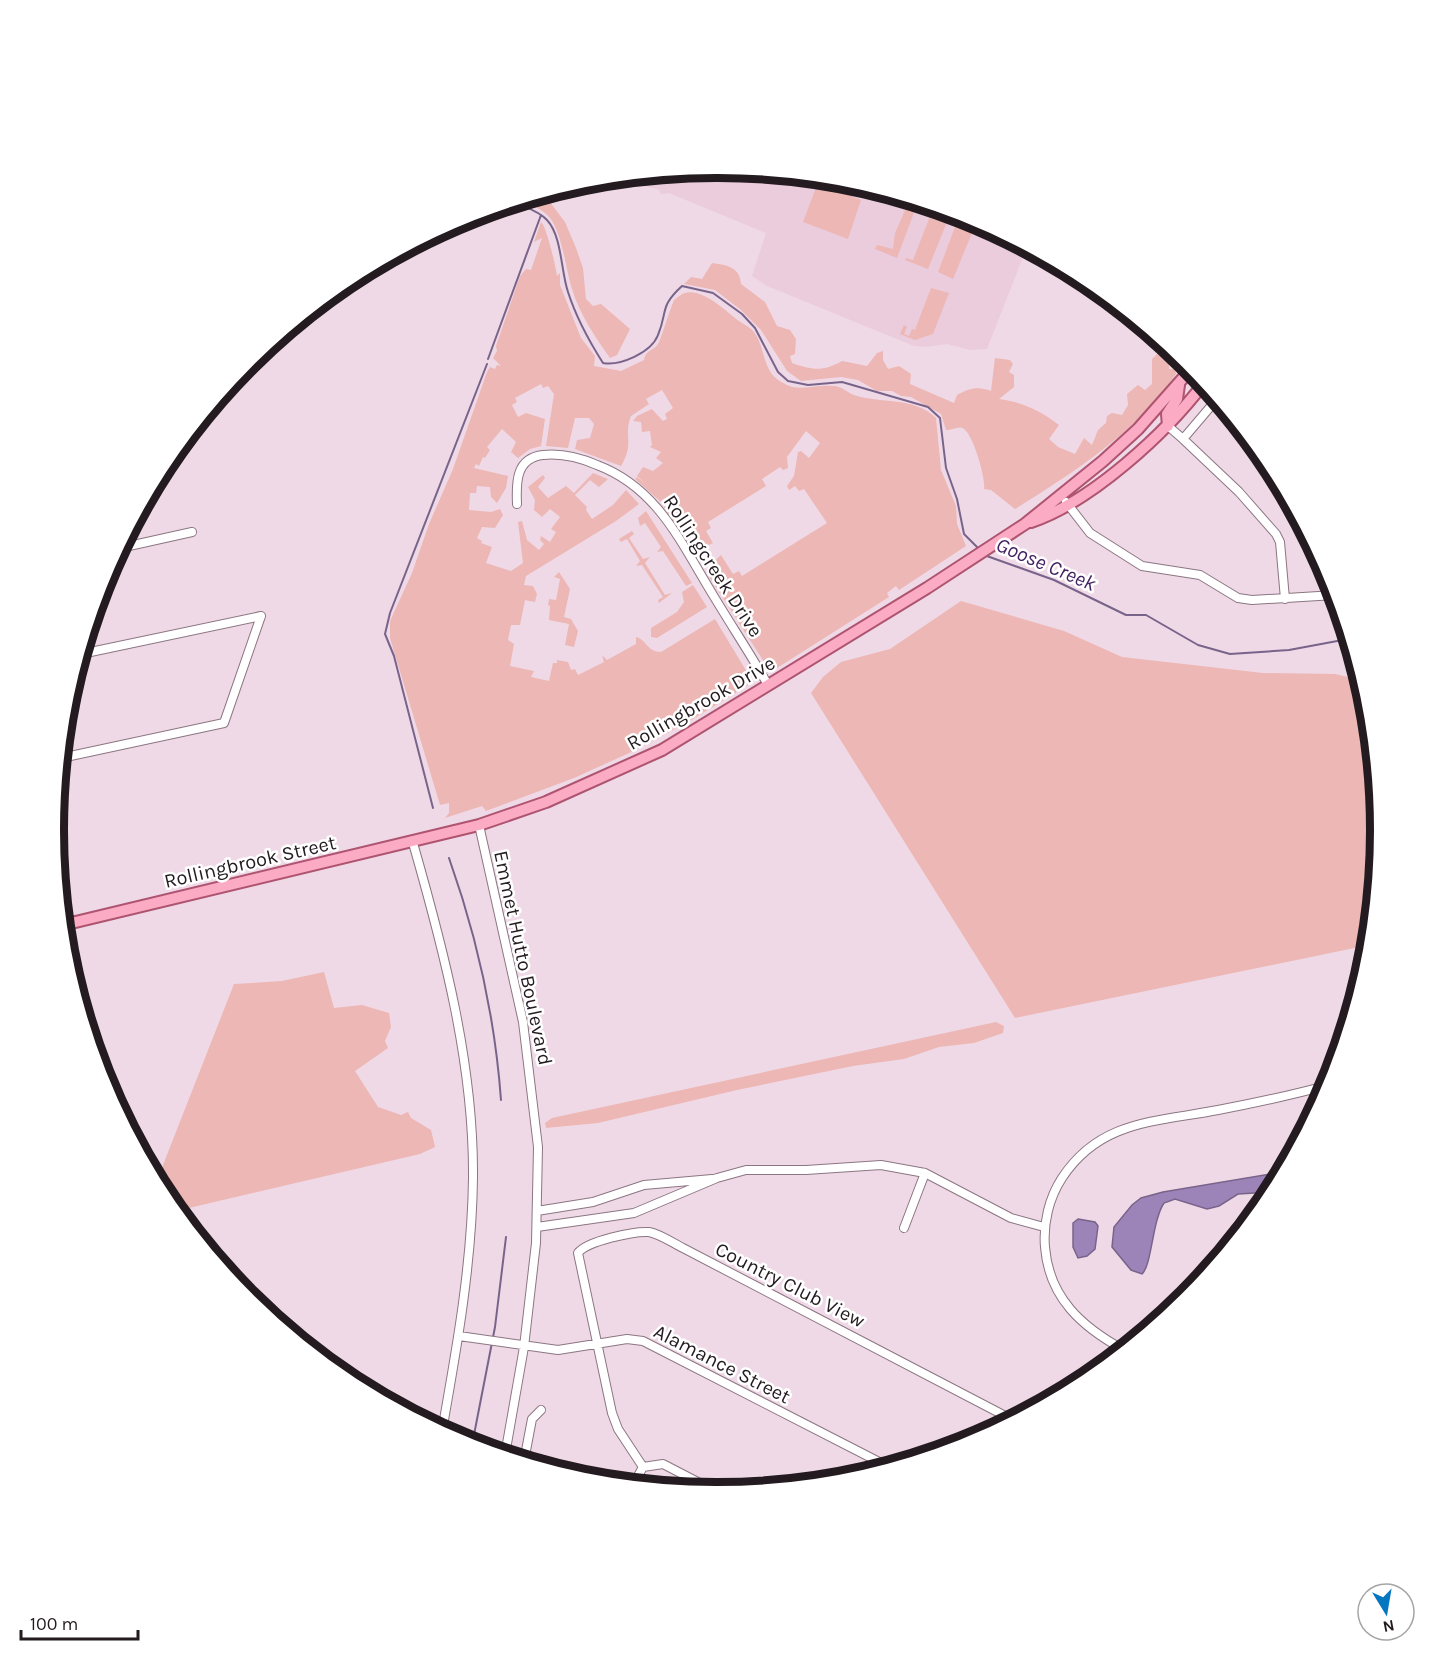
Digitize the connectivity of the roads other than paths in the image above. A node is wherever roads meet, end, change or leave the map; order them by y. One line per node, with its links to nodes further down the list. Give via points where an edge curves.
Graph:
1 (1185, 377): 2 (main road)
2 (1179, 385): 5 (main road, via 1177,399 1167,414); 7 (main road, via 1138,429)
3 (1198, 390): 5 (main road)
4 (1212, 405): 6 (street)
5 (1168, 426): 6 (street); 9 (main road, via 1101,482)
6 (1182, 439): 14 (street, via 1239,492 1276,534)
7 (1060, 494): 9 (street); 10 (main road)
8 (517, 504): 16 (street, Rollingcreek Drive, via 517,475 521,466 536,456 587,461 613,471 635,486 651,499 670,525)
9 (1067, 504): 10 (main road); 14 (street, via 1090,533 1142,566 1200,575 1244,599)
10 (1025, 524): 16 (main road, Rollingbrook Drive)
11 (192, 532): 12 (street)
12 (130, 546)
13 (1326, 596): 14 (street)
14 (1285, 599)
15 (90, 652): 17 (street, via 261,616 224,723)
16 (768, 685): 18 (main road, Rollingbrook Drive, via 662,750 546,802)
17 (69, 756)
18 (479, 825): 19 (main road, Rollingbrook Drive); 25 (street, Emmet Hutto Boulevard, via 529,1058 538,1147)
19 (446, 834): 20 (main road, Rollingbrook Street)
20 (413, 843): 21 (main road, Rollingbrook Street); 29 (street, via 449,979 466,1082 473,1177)
21 (71, 923)
22 (1316, 1088): 27 (street, via 1111,1133 1072,1162 1057,1186)
23 (925, 1173): 24 (street, via 881,1165 806,1170 764,1168); 27 (street, via 1011,1218); 28 (street)
24 (717, 1178): 25 (street, via 644,1185 593,1202); 26 (street, via 634,1213)
25 (537, 1211): 26 (street, Emmet Hutto Boulevard)
26 (537, 1227): 32 (street, Emmet Hutto Boulevard)
27 (1044, 1227): 31 (street, via 1048,1267 1065,1304 1093,1333)
28 (904, 1228)
29 (459, 1336): 32 (street, Alamance Street); 35 (street)
30 (597, 1344): 32 (street, Alamance Street, via 558,1350); 34 (street, Country Club View, via 578,1253 622,1236 653,1233); 38 (street, Alamance Street, via 627,1339 643,1341); 39 (street, via 618,1429)
31 (1117, 1346)
32 (524, 1347): 36 (street, Emmet Hutto Boulevard)
33 (541, 1410): 37 (street, via 532,1419)
34 (1005, 1416)
35 (444, 1422)
36 (506, 1448)
37 (525, 1453)
38 (879, 1462)
39 (643, 1467): 40 (street); 41 (street, via 663,1464)
40 (637, 1477)
41 (697, 1482)

